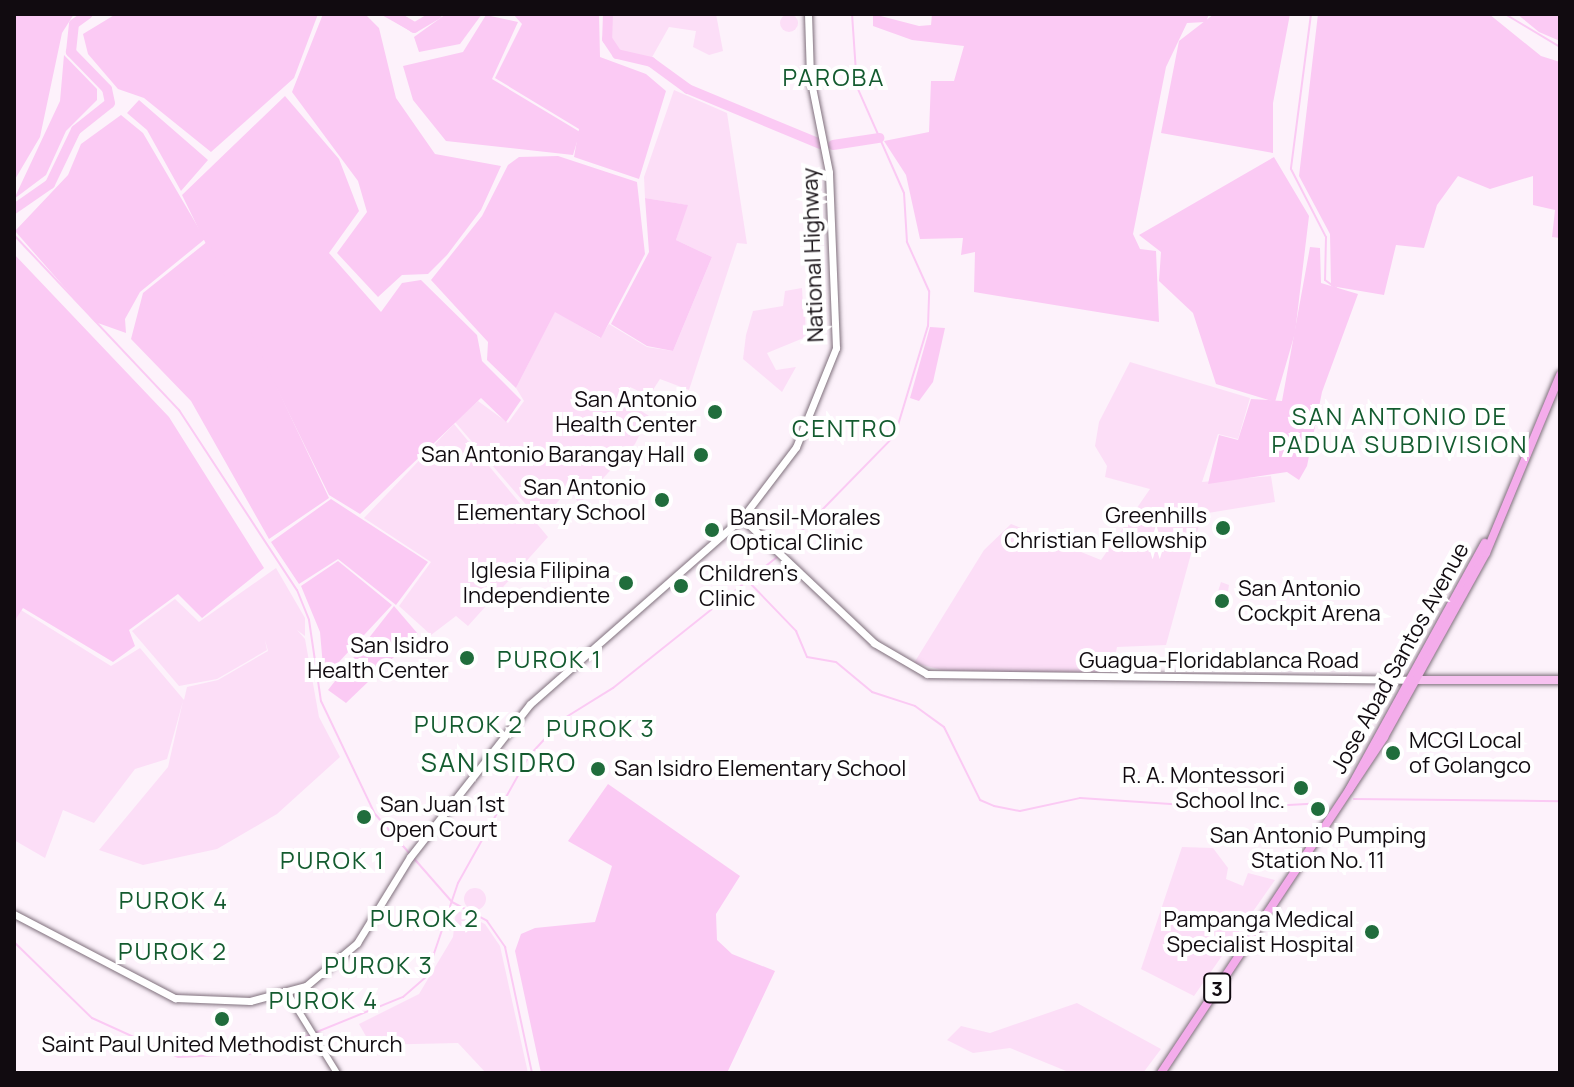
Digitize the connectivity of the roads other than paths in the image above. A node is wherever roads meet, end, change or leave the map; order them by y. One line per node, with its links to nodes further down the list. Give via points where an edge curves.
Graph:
1 (808, 14): 3 (main road, National Highway, via 810,77 829,172 836,348 796,447)
2 (1560, 375): 4 (highway, Jose Abad Santos Avenue / 3, via 1485,543)
3 (742, 518): 4 (main road, Guagua-Floridablanca Road, via 874,643 927,674); 7 (main road, National Highway, via 530,704 412,855 346,956)
4 (1412, 680): 5 (main road, Guagua-Floridablanca Road); 9 (highway, Jose Abad Santos Avenue / 3, via 1349,791)
5 (1560, 680)
6 (14, 914): 7 (main road, National Highway, via 175,998)
7 (288, 994): 8 (street)
8 (337, 1073)
9 (1161, 1073)

